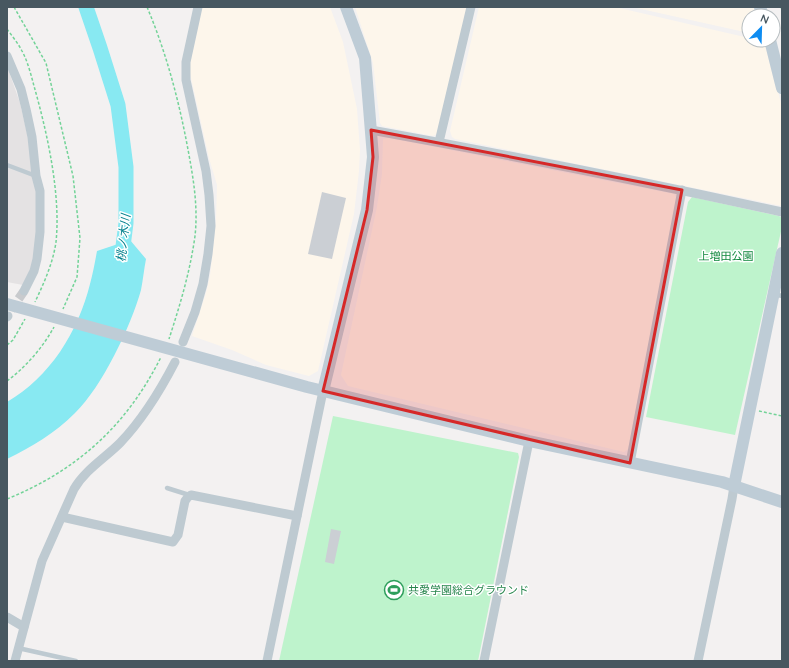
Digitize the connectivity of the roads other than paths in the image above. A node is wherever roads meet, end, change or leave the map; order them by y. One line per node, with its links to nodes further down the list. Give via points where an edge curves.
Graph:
1 (198, 7): 17 (street, via 186,62 186,80 206,171 211,226 204,284)
2 (346, 7): 7 (street, via 365,58)
3 (471, 7): 8 (street)
4 (772, 48): 6 (street)
5 (7, 56): 10 (street, via 21,89 26,109)
6 (782, 88)
7 (371, 130): 8 (street); 19 (street, via 373,157 367,210)
8 (439, 142): 11 (street)
9 (7, 165): 10 (lane)
10 (36, 176): 14 (street, via 40,191 39,243 34,271)
11 (682, 190): 12 (street); 21 (street)
12 (782, 212)
13 (782, 254): 15 (street)
14 (24, 291)
15 (778, 295): 22 (street)
16 (7, 312): 19 (street, via 33,311)
17 (183, 342)
18 (175, 362): 27 (street, via 141,419 79,481)
19 (323, 391): 20 (street); 26 (street)
20 (528, 441): 21 (street); 34 (street)
21 (630, 463): 22 (street)
22 (734, 486): 25 (street); 35 (street)
23 (167, 488): 24 (lane)
24 (188, 497): 26 (street, via 195,495); 27 (street, via 178,535 173,542)
25 (782, 502)
26 (297, 516): 33 (street)
27 (62, 517): 29 (street, via 42,561)
28 (7, 617): 29 (street)
29 (24, 627): 30 (street)
30 (18, 648): 31 (street); 32 (lane)
31 (15, 661)
32 (76, 661)
33 (267, 661)
34 (484, 661)
35 (698, 661)

